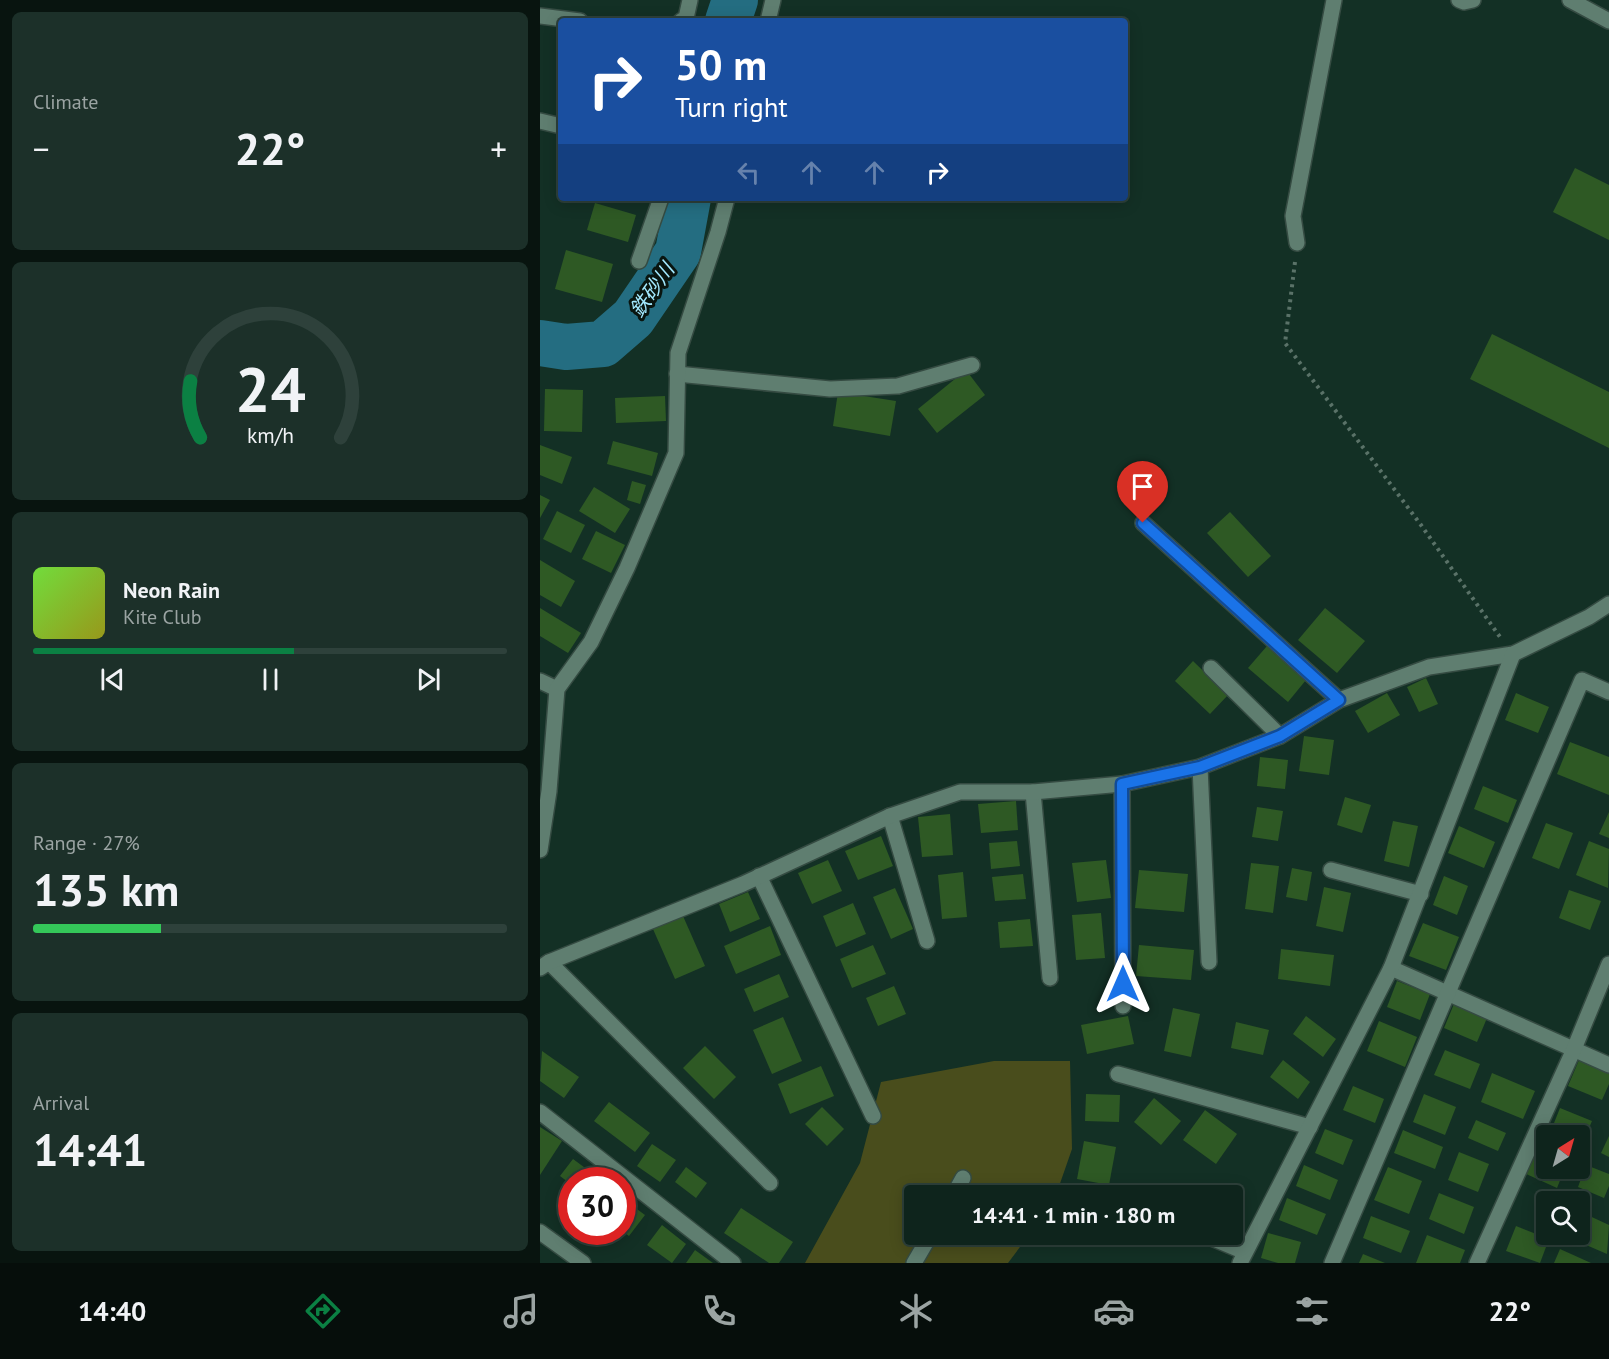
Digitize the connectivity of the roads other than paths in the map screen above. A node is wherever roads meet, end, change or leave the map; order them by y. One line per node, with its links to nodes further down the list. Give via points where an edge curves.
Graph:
1 (690, 0): 9 (street)
2 (773, 0): 10 (street)
3 (1334, 0): 16 (street, via 1293,216)
4 (1459, 0): 5 (street)
5 (1473, 0)
6 (1570, 0): 11 (street)
7 (540, 16): 8 (street)
8 (558, 18)
9 (686, 18)
10 (769, 18)
11 (1609, 21)
12 (540, 121): 13 (street)
13 (558, 125)
14 (660, 201): 17 (street)
15 (726, 201): 19 (street, via 678,353)
16 (1297, 243)
17 (639, 261)
18 (972, 365): 19 (street, via 898,386 830,389)
19 (677, 374): 25 (street, via 676,453 591,642)
20 (1143, 523): 27 (street)
21 (1609, 604): 22 (street)
22 (1513, 654): 27 (street, via 1429,667); 36 (street)
23 (1211, 668): 28 (street)
24 (540, 681): 25 (street)
25 (557, 689): 33 (street)
26 (1609, 692): 43 (street, via 1582,680)
27 (1339, 700): 28 (street)
28 (1280, 736): 29 (street)
29 (1200, 767): 30 (street); 38 (street)
30 (1122, 784): 31 (street); 44 (street)
31 (1033, 792): 32 (street, via 960,792); 42 (street)
32 (890, 816): 35 (street); 37 (street)
33 (540, 850)
34 (1331, 870): 36 (street)
35 (759, 876): 40 (street); 49 (street)
36 (1420, 894): 41 (street)
37 (927, 941)
38 (1209, 962)
39 (1609, 964): 45 (street)
40 (544, 965): 52 (street)
41 (1391, 968): 43 (street); 50 (street)
42 (1050, 978)
43 (1449, 994): 45 (street); 61 (street)
44 (1123, 1006)
45 (1574, 1049): 46 (street); 62 (street)
46 (1609, 1065)
47 (1118, 1074): 50 (street)
48 (540, 1112): 59 (street)
49 (873, 1116)
50 (1310, 1127): 57 (street)
51 (963, 1178): 53 (street)
52 (770, 1183)
53 (959, 1185)
54 (540, 1232): 58 (street)
55 (924, 1245): 60 (street)
56 (1221, 1245): 57 (street)
57 (1242, 1257)
58 (584, 1263)
59 (733, 1263)
60 (914, 1263)
61 (1332, 1263)
62 (1477, 1263)

